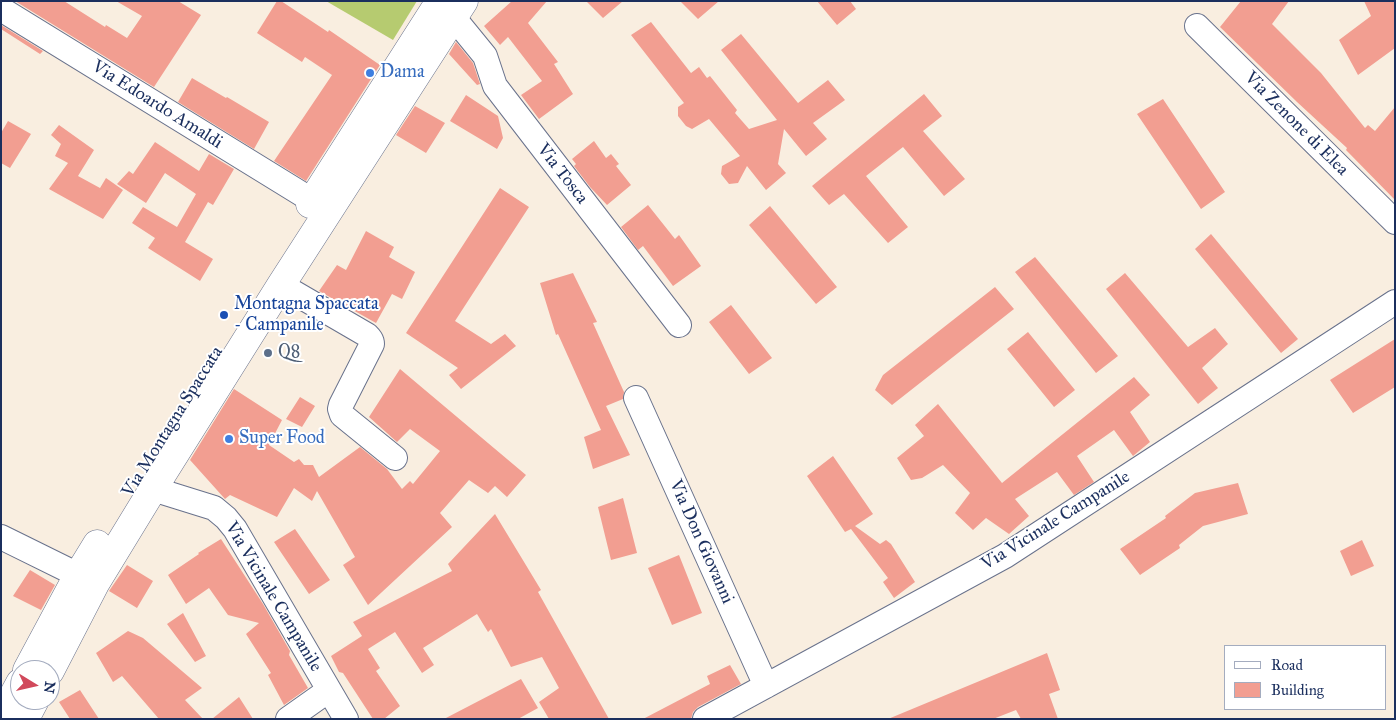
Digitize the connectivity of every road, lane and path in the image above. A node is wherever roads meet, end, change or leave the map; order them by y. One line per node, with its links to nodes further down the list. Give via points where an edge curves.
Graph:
1 (452, 7): 4 (main road, Via Montagna Spaccata); 6 (main road, Via Montagna Spaccata); 8 (street, Via Tosca, via 485,56 495,86)
2 (1, 9): 4 (street, Via Edoardo Amaldi)
3 (1197, 26): 5 (street, Via Zenone di Elea)
4 (312, 201): 13 (main road, Via Montagna Spaccata)
5 (1395, 222)
6 (281, 285): 10 (street, via 370,337 372,344 340,412); 11 (main road, Via Montagna Spaccata)
7 (1395, 302): 16 (street, Via Vicinale Campanile, via 1005,556)
8 (679, 324)
9 (636, 398): 16 (street, Via Don Giovanni)
10 (395, 458)
11 (153, 489): 15 (main road, Via Montagna Spaccata, via 95,584); 17 (street, Via Vicinale Campanile, via 214,508 226,518)
12 (1, 537): 13 (street)
13 (78, 575): 14 (main road, Via Montagna Spaccata)
14 (32, 660)
15 (56, 660)
16 (766, 686): 22 (street, Via Vicinale Campanile)
17 (329, 690): 20 (street); 21 (street, Via Vicinale Campanile)
18 (10, 701): 19 (main road)
19 (1, 718)
20 (288, 719)
21 (346, 719)
22 (705, 719)

